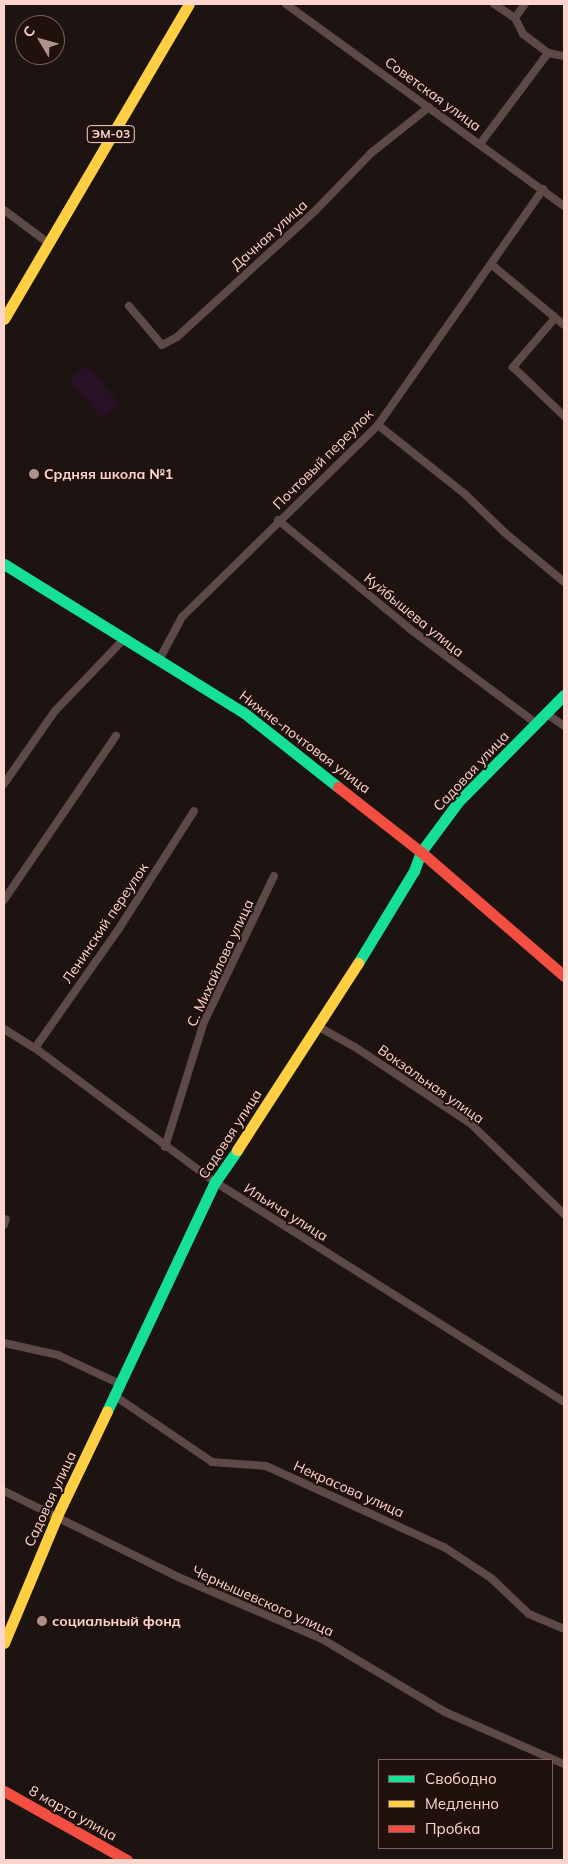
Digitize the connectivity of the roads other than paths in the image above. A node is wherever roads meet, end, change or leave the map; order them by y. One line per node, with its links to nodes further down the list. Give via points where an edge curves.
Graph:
1 (188, 4): 13 (main road, ЭМ-03)
2 (286, 4): 8 (street, Советская улица)
3 (494, 4): 5 (street)
4 (525, 4): 5 (street)
5 (515, 18): 6 (street, via 523,34)
6 (548, 53): 7 (street); 9 (street)
7 (564, 56)
8 (429, 107): 9 (street, Советская улица); 15 (street, Дачная улица, via 371,153 316,210 177,337 162,345)
9 (480, 144): 10 (street, Советская улица)
10 (543, 189): 11 (street, Советская улица); 14 (street, Почтовый переулок)
11 (564, 206)
12 (4, 210): 13 (street)
13 (47, 242): 17 (main road, ЭМ-03)
14 (492, 265): 16 (street); 20 (street, Почтовый переулок)
15 (129, 306)
16 (556, 318): 18 (street); 19 (street, via 512,367)
17 (4, 319)
18 (564, 325)
19 (564, 416)
20 (378, 425): 21 (street, Почтовый переулок); 23 (street, via 466,495)
21 (278, 520): 25 (street, Почтовый переулок, via 182,617); 28 (street, Куйбышева улица, via 410,629)
22 (4, 564): 24 (main road, Нижне-почтовая улица)
23 (564, 582)
24 (124, 639): 25 (main road, Нижне-почтовая улица); 31 (street, via 55,711)
25 (159, 660): 33 (main road, Нижне-почтовая улица, via 243,712)
26 (564, 695): 27 (main road, Садовая улица)
27 (547, 714): 28 (main road, Садовая улица); 29 (street)
28 (537, 724): 33 (main road, Садовая улица, via 458,802)
29 (564, 726)
30 (116, 736): 35 (street)
31 (4, 784)
32 (194, 811): 39 (street, Ленинский переулок, via 118,930)
33 (421, 852): 36 (main road, Нижне-почтовая улица); 37 (main road, Садовая улица, via 414,871)
34 (274, 876): 40 (street, С. Михайлова улица, via 204,1022)
35 (4, 900)
36 (564, 976)
37 (319, 1027): 41 (main road, Садовая улица); 42 (street, Вокзальная улица, via 470,1123)
38 (4, 1029): 39 (street, Ильича улица)
39 (35, 1048): 40 (street, Ильича улица)
40 (165, 1147): 41 (street, Ильича улица)
41 (215, 1182): 44 (main road, Садовая улица); 46 (street, Ильича улица)
42 (564, 1214)
43 (4, 1343): 44 (street, via 58,1354)
44 (120, 1384): 45 (main road, Садовая улица)
45 (115, 1396): 48 (main road, Садовая улица); 49 (street, Некрасова улица, via 212,1462 266,1466 444,1546 491,1578 529,1614)
46 (564, 1402)
47 (4, 1491): 48 (street, Чернышевского улица)
48 (57, 1516): 50 (main road, Садовая улица); 51 (street, Чернышевского улица, via 178,1577 322,1638 444,1712)
49 (564, 1629)
50 (4, 1643)
51 (552, 1759)
52 (4, 1791): 53 (main road, 8 марта улица)
53 (127, 1860)

